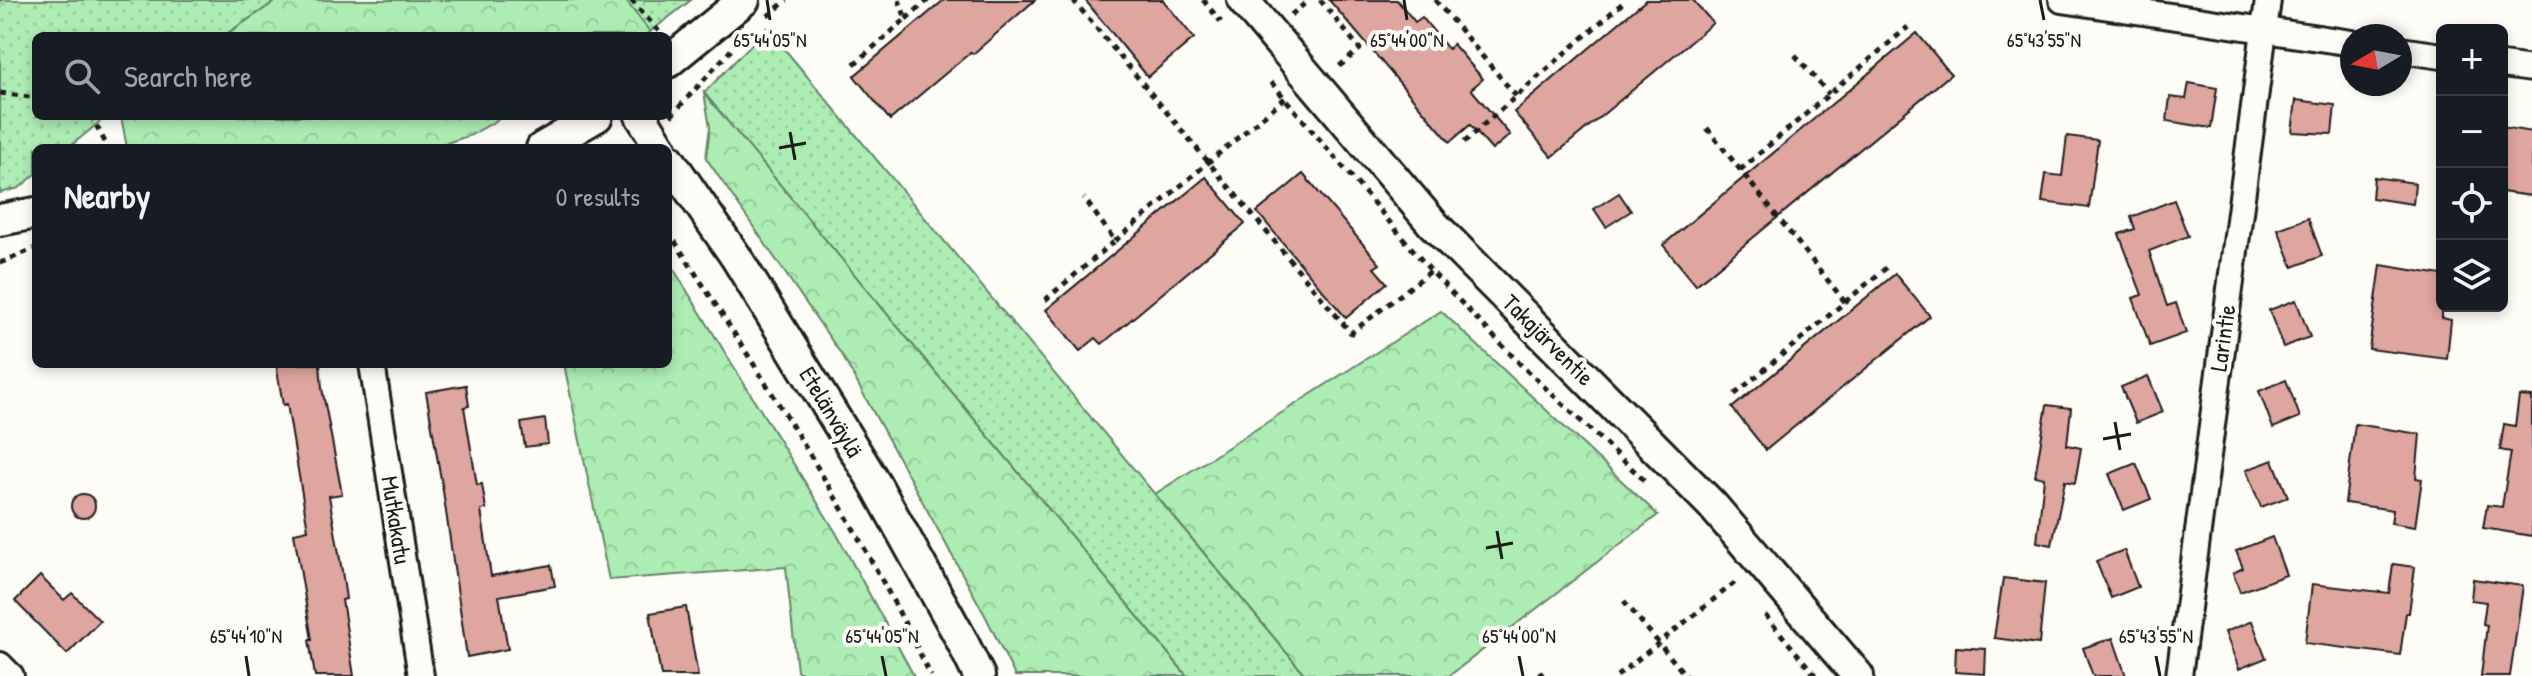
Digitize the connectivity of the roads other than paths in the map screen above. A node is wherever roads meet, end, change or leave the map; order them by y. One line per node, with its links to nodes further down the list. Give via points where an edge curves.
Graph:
1 (1243, 0): 22 (street, Takajärventie, via 1433,224 1712,505)
2 (2062, 0): 5 (street)
3 (2268, 0): 5 (street, Larintie)
4 (754, 9): 9 (street)
5 (2264, 30): 6 (street); 23 (street, Larintie)
6 (2340, 41)
7 (2412, 52): 8 (street)
8 (2436, 55)
9 (672, 60)
10 (2508, 66): 11 (street)
11 (2532, 69)
12 (590, 120): 13 (street)
13 (549, 144)
14 (672, 163): 21 (street, Etelänväylä, via 876,485)
15 (32, 214): 16 (street)
16 (0, 220)
17 (373, 368): 20 (street, Mutkakatu)
18 (0, 665): 19 (street)
19 (11, 676)
20 (421, 676)
21 (979, 676)
22 (1858, 676)
23 (2179, 676)

